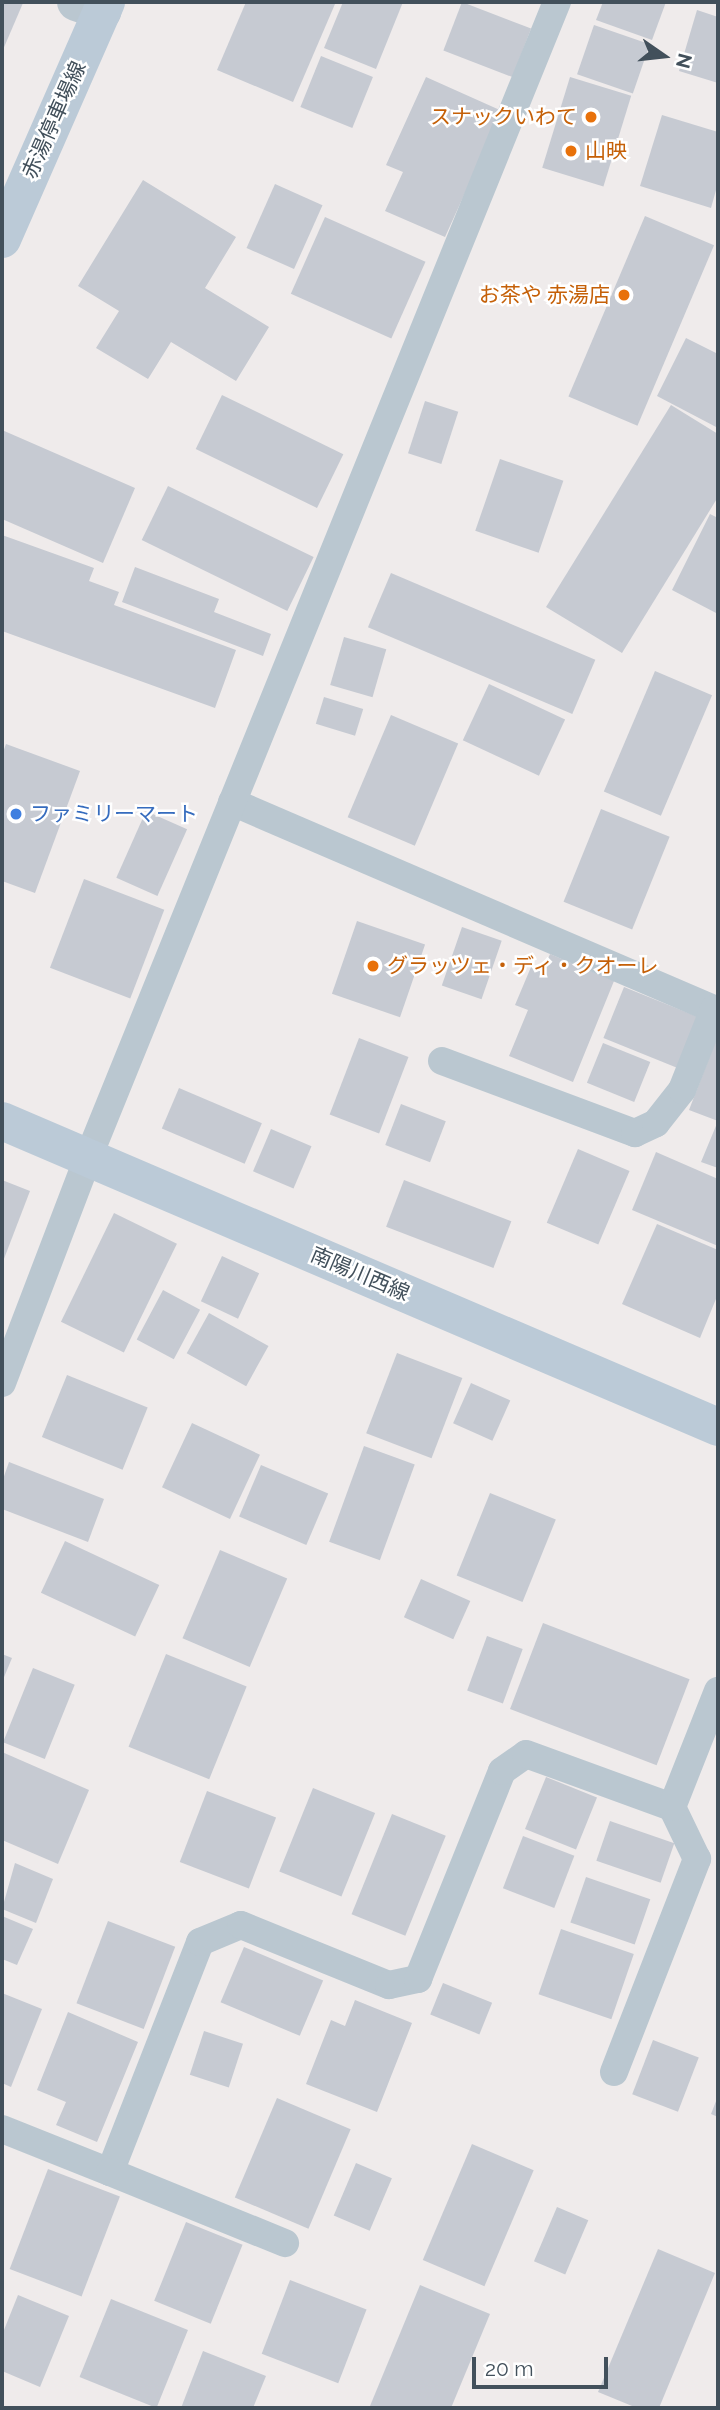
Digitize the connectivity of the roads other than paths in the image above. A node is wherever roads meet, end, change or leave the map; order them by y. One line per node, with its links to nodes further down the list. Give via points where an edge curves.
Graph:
1 (557, 2): 4 (lane)
2 (95, 5): 3 (main road, 赤湯停車場線)
3 (2, 239)
4 (232, 802): 5 (lane); 8 (lane)
5 (716, 1010): 6 (lane, via 682,1090 656,1123 635,1133)
6 (442, 1061)
7 (2, 1121): 8 (main road, 南陽川西線)
8 (88, 1158): 9 (lane); 10 (main road, 南陽川西線)
9 (2, 1383)
10 (718, 1427)
11 (718, 1690): 12 (lane)
12 (672, 1807): 13 (lane, via 697,1859); 15 (lane, via 526,1754 502,1772 418,1979 389,1985 241,1926 200,1942)
13 (614, 2072)
14 (2, 2129): 15 (lane)
15 (110, 2172): 16 (lane)
16 (285, 2243)

